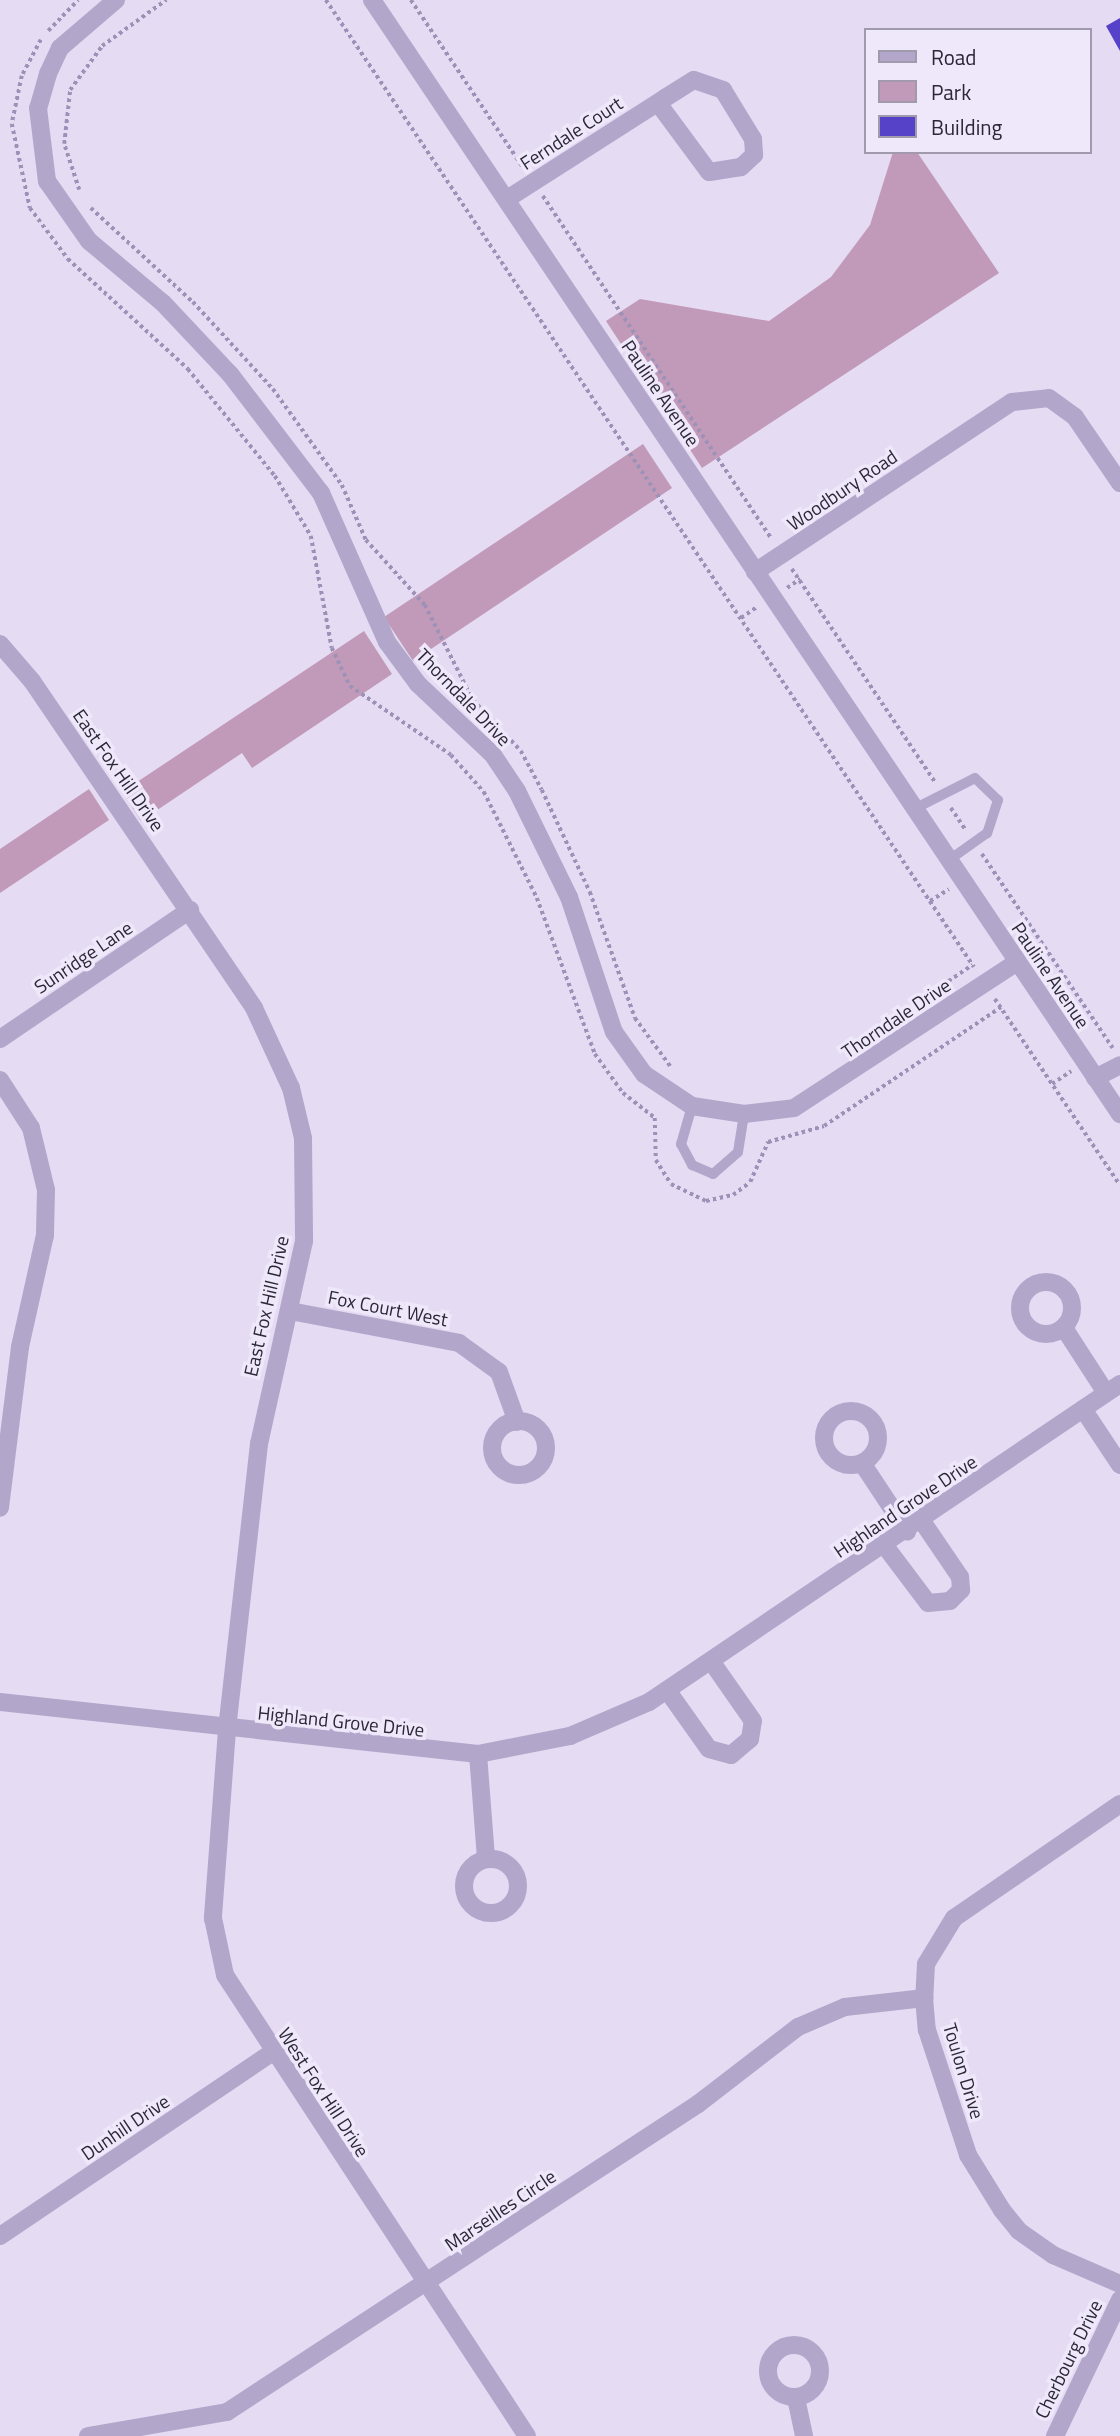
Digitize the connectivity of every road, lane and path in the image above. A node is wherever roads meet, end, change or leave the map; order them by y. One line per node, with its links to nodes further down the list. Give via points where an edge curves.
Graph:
1 (78, 0): 22 (path, via 35,49 18,89 13,139 30,208 68,259 180,361 263,458 307,525 332,648 345,679 472,775)
2 (116, 0): 34 (street, Thorndale Drive, via 60,48 48,74 38,108 47,181 89,241 163,303 230,374 321,493 387,642 418,684 493,755 517,791 569,897 614,1032 644,1074)
3 (166, 0): 10 (path, via 110,39 82,68 66,104 66,156 90,207)
4 (326, 0): 24 (path)
5 (372, 0): 9 (street, Pauline Avenue)
6 (411, 0): 8 (path)
7 (658, 103): 7 (street, Ferndale Court, via 709,172 741,167 754,155 753,139 729,99 707,80 694,80); 8 (street, Ferndale Court)
8 (534, 183): 9 (street, Ferndale Court); 12 (path)
9 (507, 200): 13 (street, Pauline Avenue)
10 (230, 340)
11 (1120, 483): 12 (street, Woodbury Road, via 1075,417 1049,398 1012,402)
12 (783, 554): 13 (street, Woodbury Road); 17 (path)
13 (755, 572): 18 (street, Pauline Avenue)
14 (434, 619): 16 (path)
15 (0, 644): 21 (street, East Fox Hill Drive)
16 (456, 657)
17 (942, 793): 18 (lane); 19 (path); 19 (lane, via 975,778 998,800 987,833)
18 (914, 809): 20 (street, Pauline Avenue)
19 (974, 842): 20 (lane); 29 (path)
20 (948, 860): 23 (street, Pauline Avenue)
21 (190, 910): 28 (street, Sunridge Lane); 38 (street, East Fox Hill Drive, via 254,1008 291,1088 307,1184 304,1241)
22 (558, 950)
23 (1017, 962): 25 (street, Thorndale Drive); 32 (street, Pauline Avenue)
24 (972, 965): 25 (path); 27 (path)
25 (985, 983): 35 (street, Thorndale Drive, via 822,1093 794,1108); 37 (path)
26 (624, 987): 31 (path, via 649,1042)
27 (923, 998)
28 (0, 1039)
29 (1120, 1058)
30 (1120, 1065): 32 (street)
31 (677, 1072)
32 (1095, 1078): 36 (street, Pauline Avenue)
33 (0, 1080): 45 (street, via 31,1128 46,1190 45,1235 20,1347)
34 (692, 1106): 35 (street, Thorndale Drive); 35 (lane, via 681,1144 692,1165 713,1174 737,1152)
35 (744, 1114)
36 (1120, 1114)
37 (1120, 1185)
38 (290, 1311): 42 (street, Fox Court West, via 459,1343 499,1372); 51 (street, East Fox Hill Drive, via 259,1444)
39 (1064, 1328): 40 (street)
40 (1113, 1388): 41 (street, Highland Grove Drive)
41 (1083, 1409): 44 (street); 46 (street, Highland Grove Drive)
42 (517, 1422)
43 (862, 1463): 46 (street)
44 (1120, 1465)
45 (0, 1508)
46 (915, 1526): 47 (street, Highland Grove Drive); 47 (street, via 961,1577 961,1590 950,1601 928,1604)
47 (886, 1546): 48 (street, Highland Grove Drive)
48 (711, 1661): 49 (street, Highland Grove Drive); 49 (street, via 753,1721 750,1739 737,1751 719,1756 709,1749)
49 (667, 1690): 52 (street, Highland Grove Drive, via 570,1736)
50 (0, 1702): 51 (street, Highland Grove Drive)
51 (227, 1730): 52 (street, Highland Grove Drive); 56 (street, West Fox Hill Drive, via 213,1918 226,1975)
52 (478, 1754): 54 (street)
53 (1120, 1804): 55 (street, Toulon Drive, via 954,1918 926,1964)
54 (486, 1859)
55 (924, 1998): 58 (street, Toulon Drive, via 928,2030 968,2155 1002,2210 1018,2231 1053,2255); 59 (street, Marseilles Circle, via 845,2007 798,2027 698,2104)
56 (272, 2052): 57 (street, Dunhill Drive); 59 (street, West Fox Hill Drive)
57 (0, 2236)
58 (1120, 2284)
59 (426, 2285): 62 (street, Marseilles Circle, via 227,2412); 63 (street, West Fox Hill Drive)
60 (1120, 2300): 65 (street, Cherbourg Drive)
61 (796, 2398): 64 (street)
62 (88, 2436)
63 (527, 2436)
64 (804, 2436)
65 (1055, 2436)

